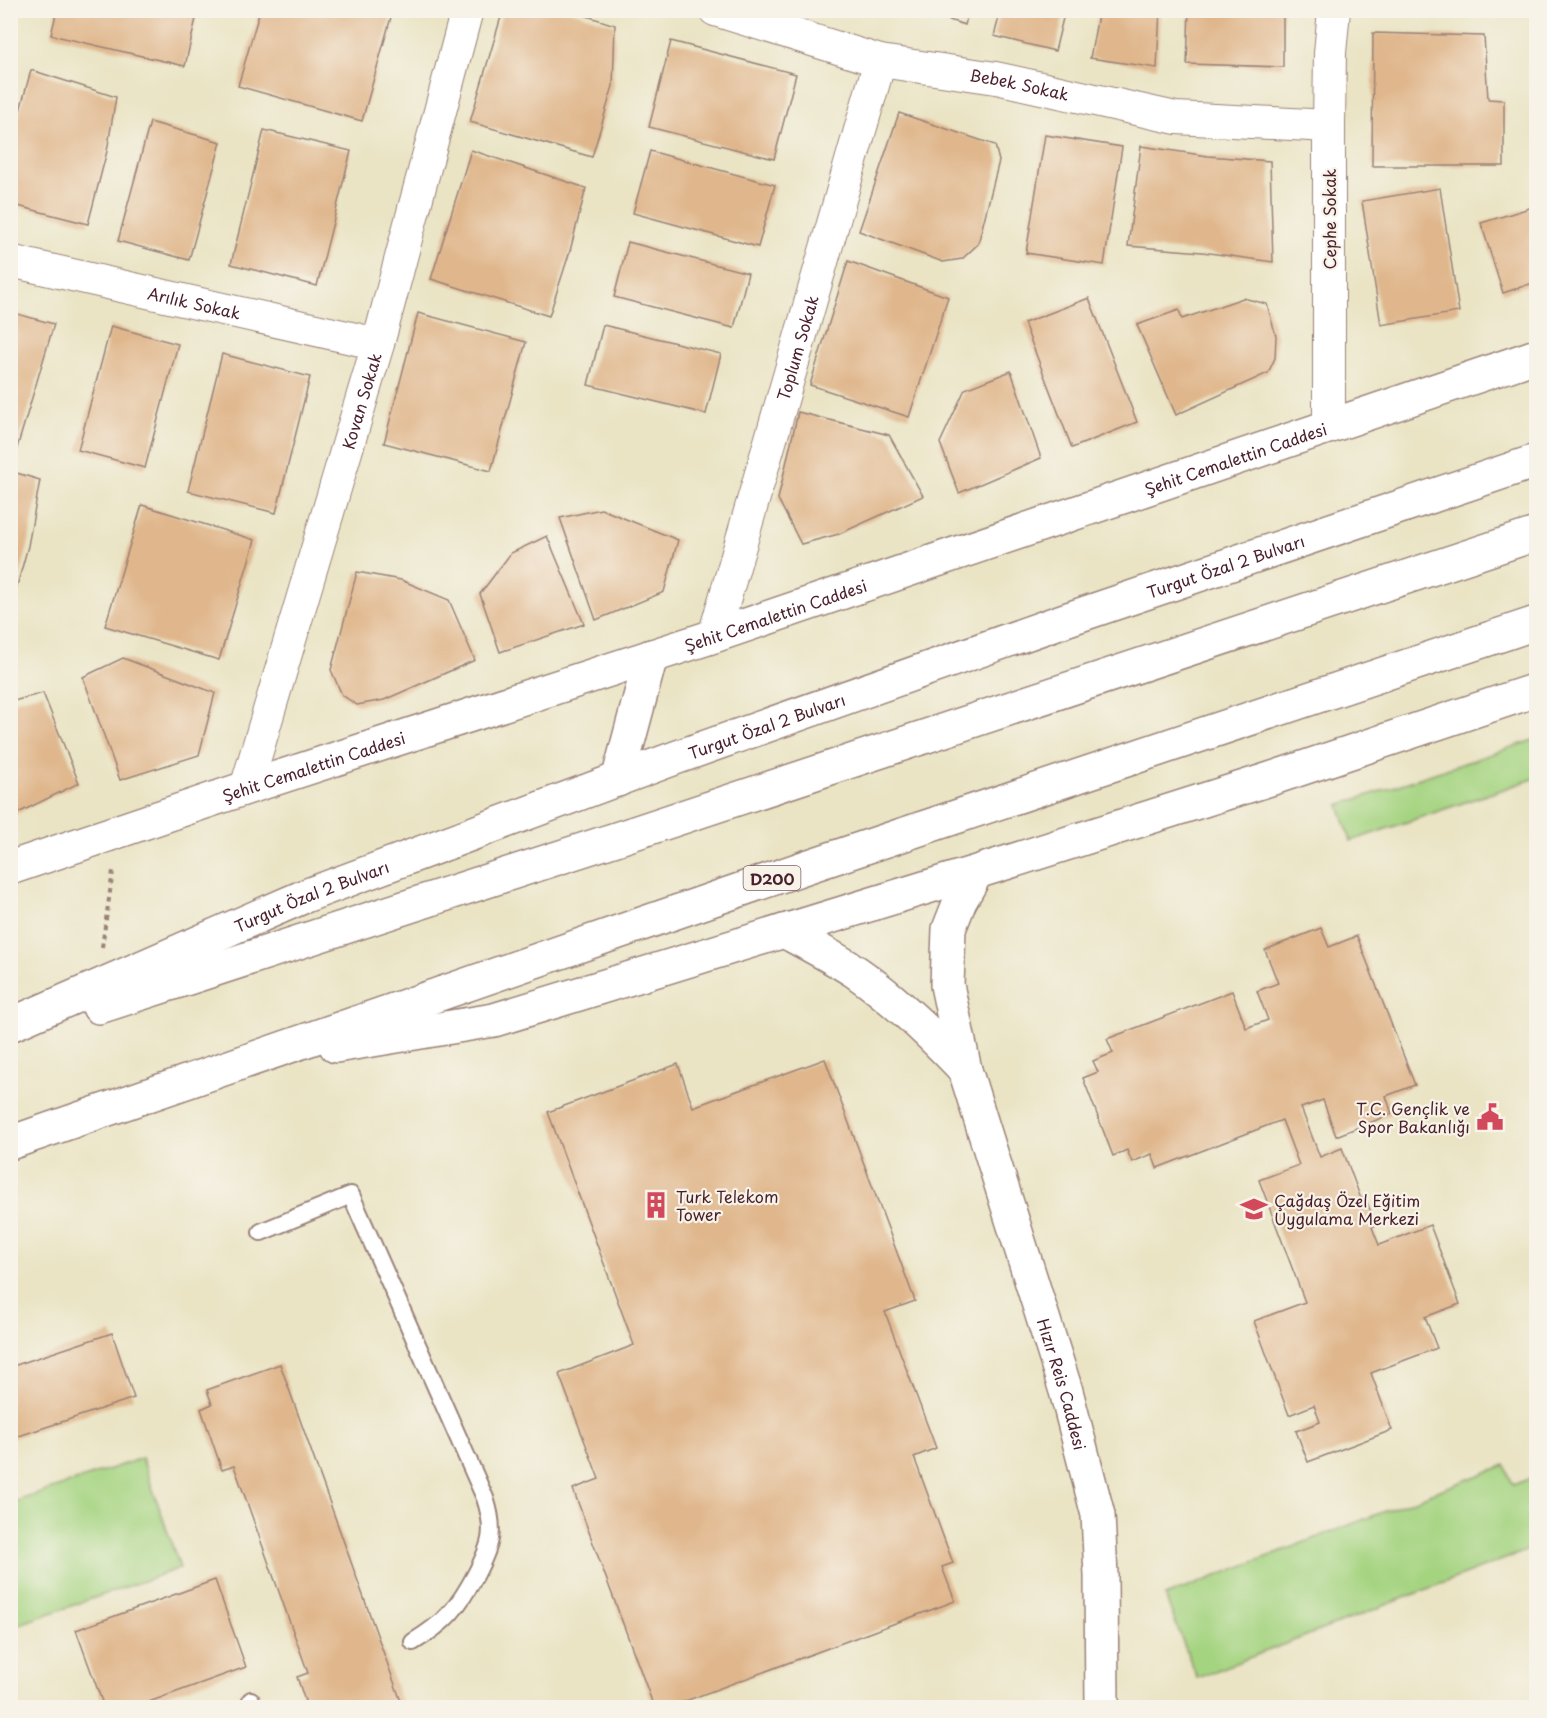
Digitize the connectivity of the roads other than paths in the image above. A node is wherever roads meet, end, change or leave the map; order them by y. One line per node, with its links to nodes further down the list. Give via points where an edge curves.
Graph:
1 (467, 10): 7 (street, Kovan Sokak)
2 (715, 10): 4 (street, Bebek Sokak)
3 (1334, 10): 5 (street, Cephe Sokak)
4 (880, 61): 5 (street, Bebek Sokak, via 996,78 1176,118); 13 (street, Toplum Sokak)
5 (1329, 126): 9 (street, Cephe Sokak)
6 (10, 261): 7 (street, Arılık Sokak)
7 (378, 344): 17 (street, Kovan Sokak)
8 (1536, 357): 9 (main road, Şehit Cemalettin Caddesi)
9 (1329, 427): 13 (main road, Şehit Cemalettin Caddesi)
10 (1536, 461): 16 (main road, Turgut Özal 2 Bulvarı, via 1065,620)
11 (1536, 534): 22 (main road, Turgut Özal 2 Bulvarı, via 627,836)
12 (1536, 623): 23 (main road, D200)
13 (714, 636): 14 (main road, Şehit Cemalettin Caddesi)
14 (651, 656): 16 (main road); 17 (main road, Şehit Cemalettin Caddesi)
15 (1536, 690): 19 (main road)
16 (618, 780): 21 (main road, Turgut Özal 2 Bulvarı, via 304,896)
17 (246, 789): 18 (main road, Şehit Cemalettin Caddesi)
18 (10, 868)
19 (976, 873): 20 (main road); 24 (main road, Hızır Reis Caddesi, via 949,929 947,985)
20 (784, 931): 23 (main road, via 494,1020); 24 (main road, Hızır Reis Caddesi, via 829,955 879,990)
21 (10, 1025)
22 (10, 1035)
23 (245, 1060): 25 (main road, D200)
24 (965, 1070): 28 (main road, Hızır Reis Caddesi, via 1066,1391 1096,1506)
25 (10, 1143)
26 (261, 1232): 27 (lane, via 351,1195 485,1498 491,1525 489,1550 462,1602 430,1632)
27 (413, 1642)
28 (1102, 1707)

